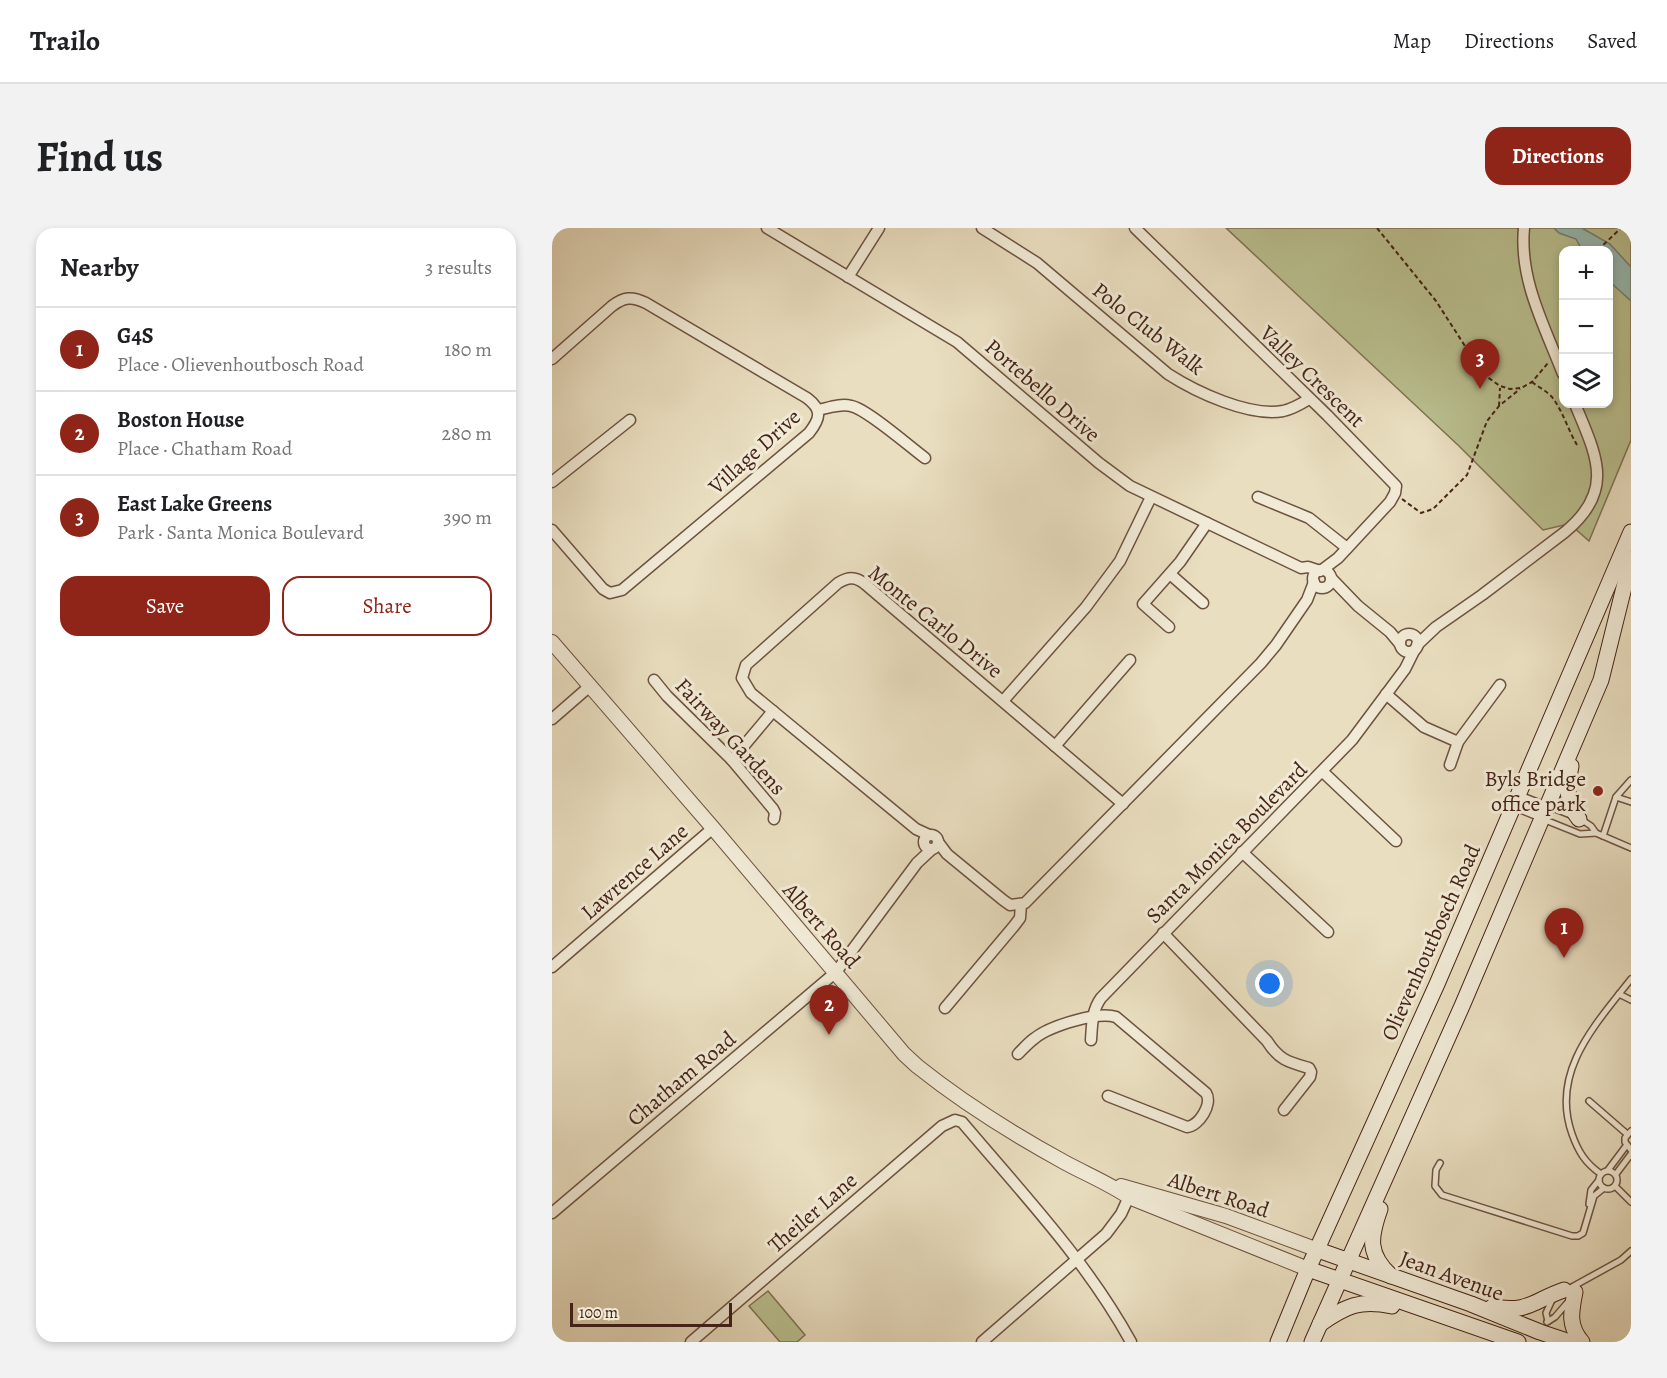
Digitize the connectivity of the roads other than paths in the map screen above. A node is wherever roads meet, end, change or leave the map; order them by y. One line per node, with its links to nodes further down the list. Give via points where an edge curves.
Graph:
1 (767, 228): 6 (street, Portebello Drive)
2 (879, 228): 6 (street)
3 (982, 228): 9 (street, Polo Club Walk, via 1037,263 1168,374 1189,387 1266,411 1291,409)
4 (1135, 228): 9 (street, Valley Crescent)
5 (1524, 228): 8 (street, via 1523,254 1529,286)
6 (848, 277): 15 (street, Portebello Drive, via 957,342 1099,463)
7 (552, 359): 11 (street, Village Drive, via 612,306 632,298 807,398)
8 (1559, 363)
9 (1309, 399): 20 (street, Valley Crescent, via 1396,486 1390,502)
10 (1577, 408): 26 (street, Santa Monica Boulevard, via 1596,459 1597,483 1588,508 1565,532)
11 (818, 410): 13 (street, via 852,406); 18 (street, Village Drive, via 809,433 622,590 610,593 603,589)
12 (630, 420): 14 (street)
13 (925, 458)
14 (552, 482)
15 (1151, 497): 17 (street, Portebello Drive); 36 (street, via 1113,570)
16 (1258, 497): 20 (street, via 1309,518)
17 (1208, 523): 22 (street); 23 (street, Portebello Drive)
18 (552, 530)
19 (1631, 532): 47 (main road, Olievenhoutbosch Road)
20 (1347, 548): 23 (street)
21 (1631, 558): 39 (main road, via 1601,680)
22 (1170, 574): 24 (street); 25 (street, via 1143,604)
23 (1322, 579): 27 (street, Portebello Drive); 49 (street, via 1261,663)
24 (1203, 603)
25 (1169, 627)
26 (1436, 627): 27 (street, Santa Monica Boulevard); 29 (street, Santa Monica Boulevard)
27 (1405, 640): 29 (street, Portebello Drive, via 1417,639); 29 (street, via 1408,652); 31 (street)
28 (552, 642): 34 (street, Albert Road)
29 (1416, 647): 31 (street, Santa Monica Boulevard)
30 (1130, 660): 41 (street)
31 (1400, 674): 35 (street, Santa Monica Boulevard)
32 (654, 680): 42 (street, Fairway Gardens)
33 (1500, 685): 40 (street)
34 (590, 686): 38 (street); 53 (street, Albert Road)
35 (1386, 694): 40 (street, via 1424,727); 44 (street, Santa Monica Boulevard)
36 (1003, 702): 37 (street, Monte Carlo Drive, via 865,584 853,578 838,584 744,668 742,678 747,688); 41 (street, Monte Carlo Drive)
37 (773, 711): 42 (street); 57 (street, Monte Carlo Drive)
38 (552, 719)
39 (1578, 734): 50 (main road); 52 (main road, via 1567,785)
40 (1458, 742): 43 (street)
41 (1055, 746): 49 (street, Monte Carlo Drive)
42 (732, 760): 51 (street, Fairway Gardens, via 773,809)
43 (1450, 765)
44 (1323, 772): 56 (street); 59 (street, Santa Monica Boulevard)
45 (1631, 780): 46 (lane)
46 (1616, 797): 48 (lane); 55 (lane)
47 (1515, 801): 50 (lane); 50 (lane); 88 (main road, Olievenhoutbosch Road)
48 (1631, 802)
49 (1123, 804): 60 (street, via 1031,899)
50 (1544, 813): 52 (lane); 54 (lane, via 1580,834); 75 (main road)
51 (774, 819)
52 (1579, 819): 54 (lane)
53 (713, 828): 63 (street, Lawrence Lane); 64 (street, Albert Road)
54 (1596, 834): 55 (lane)
55 (1603, 836): 58 (lane)
56 (1396, 841)
57 (930, 844): 60 (street, via 1010,905); 64 (street, Chatham Road)
58 (1631, 848)
59 (1242, 852): 61 (street); 62 (street, Santa Monica Boulevard)
60 (1021, 904): 68 (street, via 1020,918 1014,927)
61 (1328, 932)
62 (1163, 933): 69 (street, Santa Monica Boulevard, via 1101,998); 74 (street, via 1275,1054 1309,1068 1310,1077)
63 (552, 966)
64 (836, 972): 84 (street, Albert Road, via 904,1054 930,1076 1065,1163); 86 (street, Chatham Road)
65 (1631, 979): 66 (lane)
66 (1619, 994): 67 (lane); 81 (lane, via 1579,1050 1569,1073 1566,1097 1575,1143)
67 (1631, 1000)
68 (945, 1008)
69 (1093, 1017): 70 (street, Santa Monica Boulevard); 71 (street, via 1052,1028); 72 (street, via 1116,1017 1206,1093 1209,1100 1195,1125 1187,1127)
70 (1091, 1040)
71 (1018, 1054)
72 (1108, 1096)
73 (1590, 1101): 76 (lane)
74 (1284, 1110)
75 (1411, 1121): 93 (main road); 95 (main road, via 1372,1237 1375,1256)
76 (1629, 1133): 77 (lane, via 1625,1138)
77 (1629, 1150): 79 (lane); 80 (lane)
78 (1440, 1163): 87 (lane, via 1434,1179 1442,1195 1572,1236 1583,1233)
79 (1608, 1170): 80 (lane); 81 (lane)
80 (1616, 1174): 82 (lane)
81 (1600, 1177): 83 (lane); 87 (lane, via 1591,1190)
82 (1615, 1186): 83 (lane); 85 (lane)
83 (1604, 1188): 87 (lane, via 1594,1196)
84 (1131, 1192): 88 (street, Albert Road, via 1226,1216); 90 (street, via 1111,1228); 94 (street, Albert Road)
85 (1631, 1202)
86 (552, 1213)
87 (1588, 1218)
88 (1318, 1250): 93 (main road, Jean Avenue); 94 (main road, Olievenhoutbosch Road)
89 (1631, 1251): 92 (lane)
90 (1078, 1258): 102 (street, Theiler Lane, via 962,1122 955,1120 942,1126); 103 (street); 104 (street)
91 (1631, 1258): 92 (lane)
92 (1621, 1260): 97 (lane)
93 (1348, 1262): 95 (main road, Jean Avenue); 96 (main road)
94 (1308, 1269): 96 (main road, Jean Avenue); 105 (main road, Olievenhoutbosch Road)
95 (1391, 1277): 98 (main road, Jean Avenue)
96 (1339, 1281): 99 (main road, Jean Avenue); 100 (main road)
97 (1573, 1289): 98 (main road, via 1520,1309); 101 (lane); 101 (lane, via 1551,1301); 109 (main road, via 1571,1324)
98 (1471, 1304): 101 (main road, Jean Avenue)
99 (1442, 1316): 100 (main road, via 1366,1303 1350,1306); 107 (main road, Jean Avenue)
100 (1319, 1324): 106 (main road)
101 (1541, 1332): 108 (main road, Jean Avenue)
102 (691, 1342)
103 (982, 1342)
104 (1131, 1342)
105 (1278, 1342)
106 (1312, 1342)
107 (1518, 1342)
108 (1570, 1342)
109 (1582, 1342)

